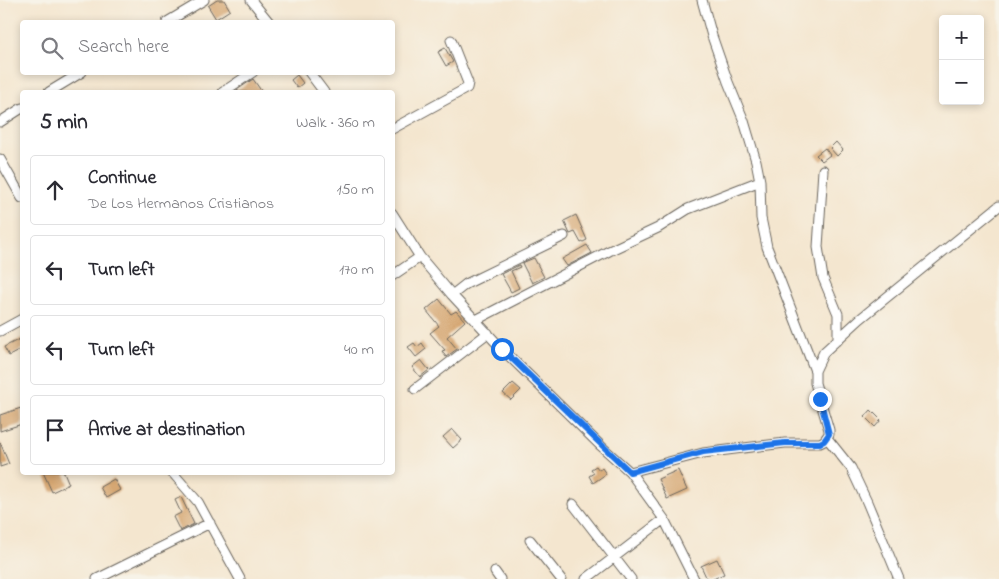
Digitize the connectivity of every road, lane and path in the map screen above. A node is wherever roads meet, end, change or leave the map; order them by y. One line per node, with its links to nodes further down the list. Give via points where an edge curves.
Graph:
1 (204, 0): 4 (street)
2 (251, 0): 5 (street)
3 (702, 0): 18 (street, via 750,141)
4 (170, 20)
5 (267, 20)
6 (451, 40): 15 (street, via 468,83 467,88)
7 (77, 75): 10 (street)
8 (248, 75): 11 (street)
9 (311, 75): 12 (street)
10 (52, 90)
11 (226, 90)
12 (322, 90)
13 (20, 109): 14 (street)
14 (0, 122)
15 (395, 127)
16 (0, 158): 19 (street)
17 (823, 170): 30 (street, via 818,247 823,278 838,314)
18 (760, 181): 27 (street, via 688,210); 31 (street, via 761,218 767,247)
19 (20, 194)
20 (999, 206): 30 (street)
21 (395, 218): 23 (street)
22 (564, 236): 25 (street, via 466,284)
23 (420, 257): 24 (street); 25 (street)
24 (395, 274)
25 (452, 295): 27 (street)
26 (20, 320): 28 (street)
27 (476, 320): 29 (street)
28 (0, 331)
29 (488, 333): 32 (street); 34 (street)
30 (838, 340): 31 (street, via 824,352)
31 (815, 371): 33 (street, via 815,382 829,430)
32 (415, 389)
33 (828, 438): 34 (street, via 820,443 785,443 703,452); 47 (street, via 851,468)
34 (630, 472): 37 (street)
35 (175, 475): 38 (street, via 198,502)
36 (573, 504): 40 (street)
37 (664, 519): 40 (street); 46 (street)
38 (210, 523): 41 (street); 42 (street)
39 (530, 540): 43 (street)
40 (614, 557): 44 (street); 45 (street)
41 (97, 579)
42 (240, 579)
43 (561, 579)
44 (586, 579)
45 (631, 579)
46 (694, 579)
47 (899, 579)

